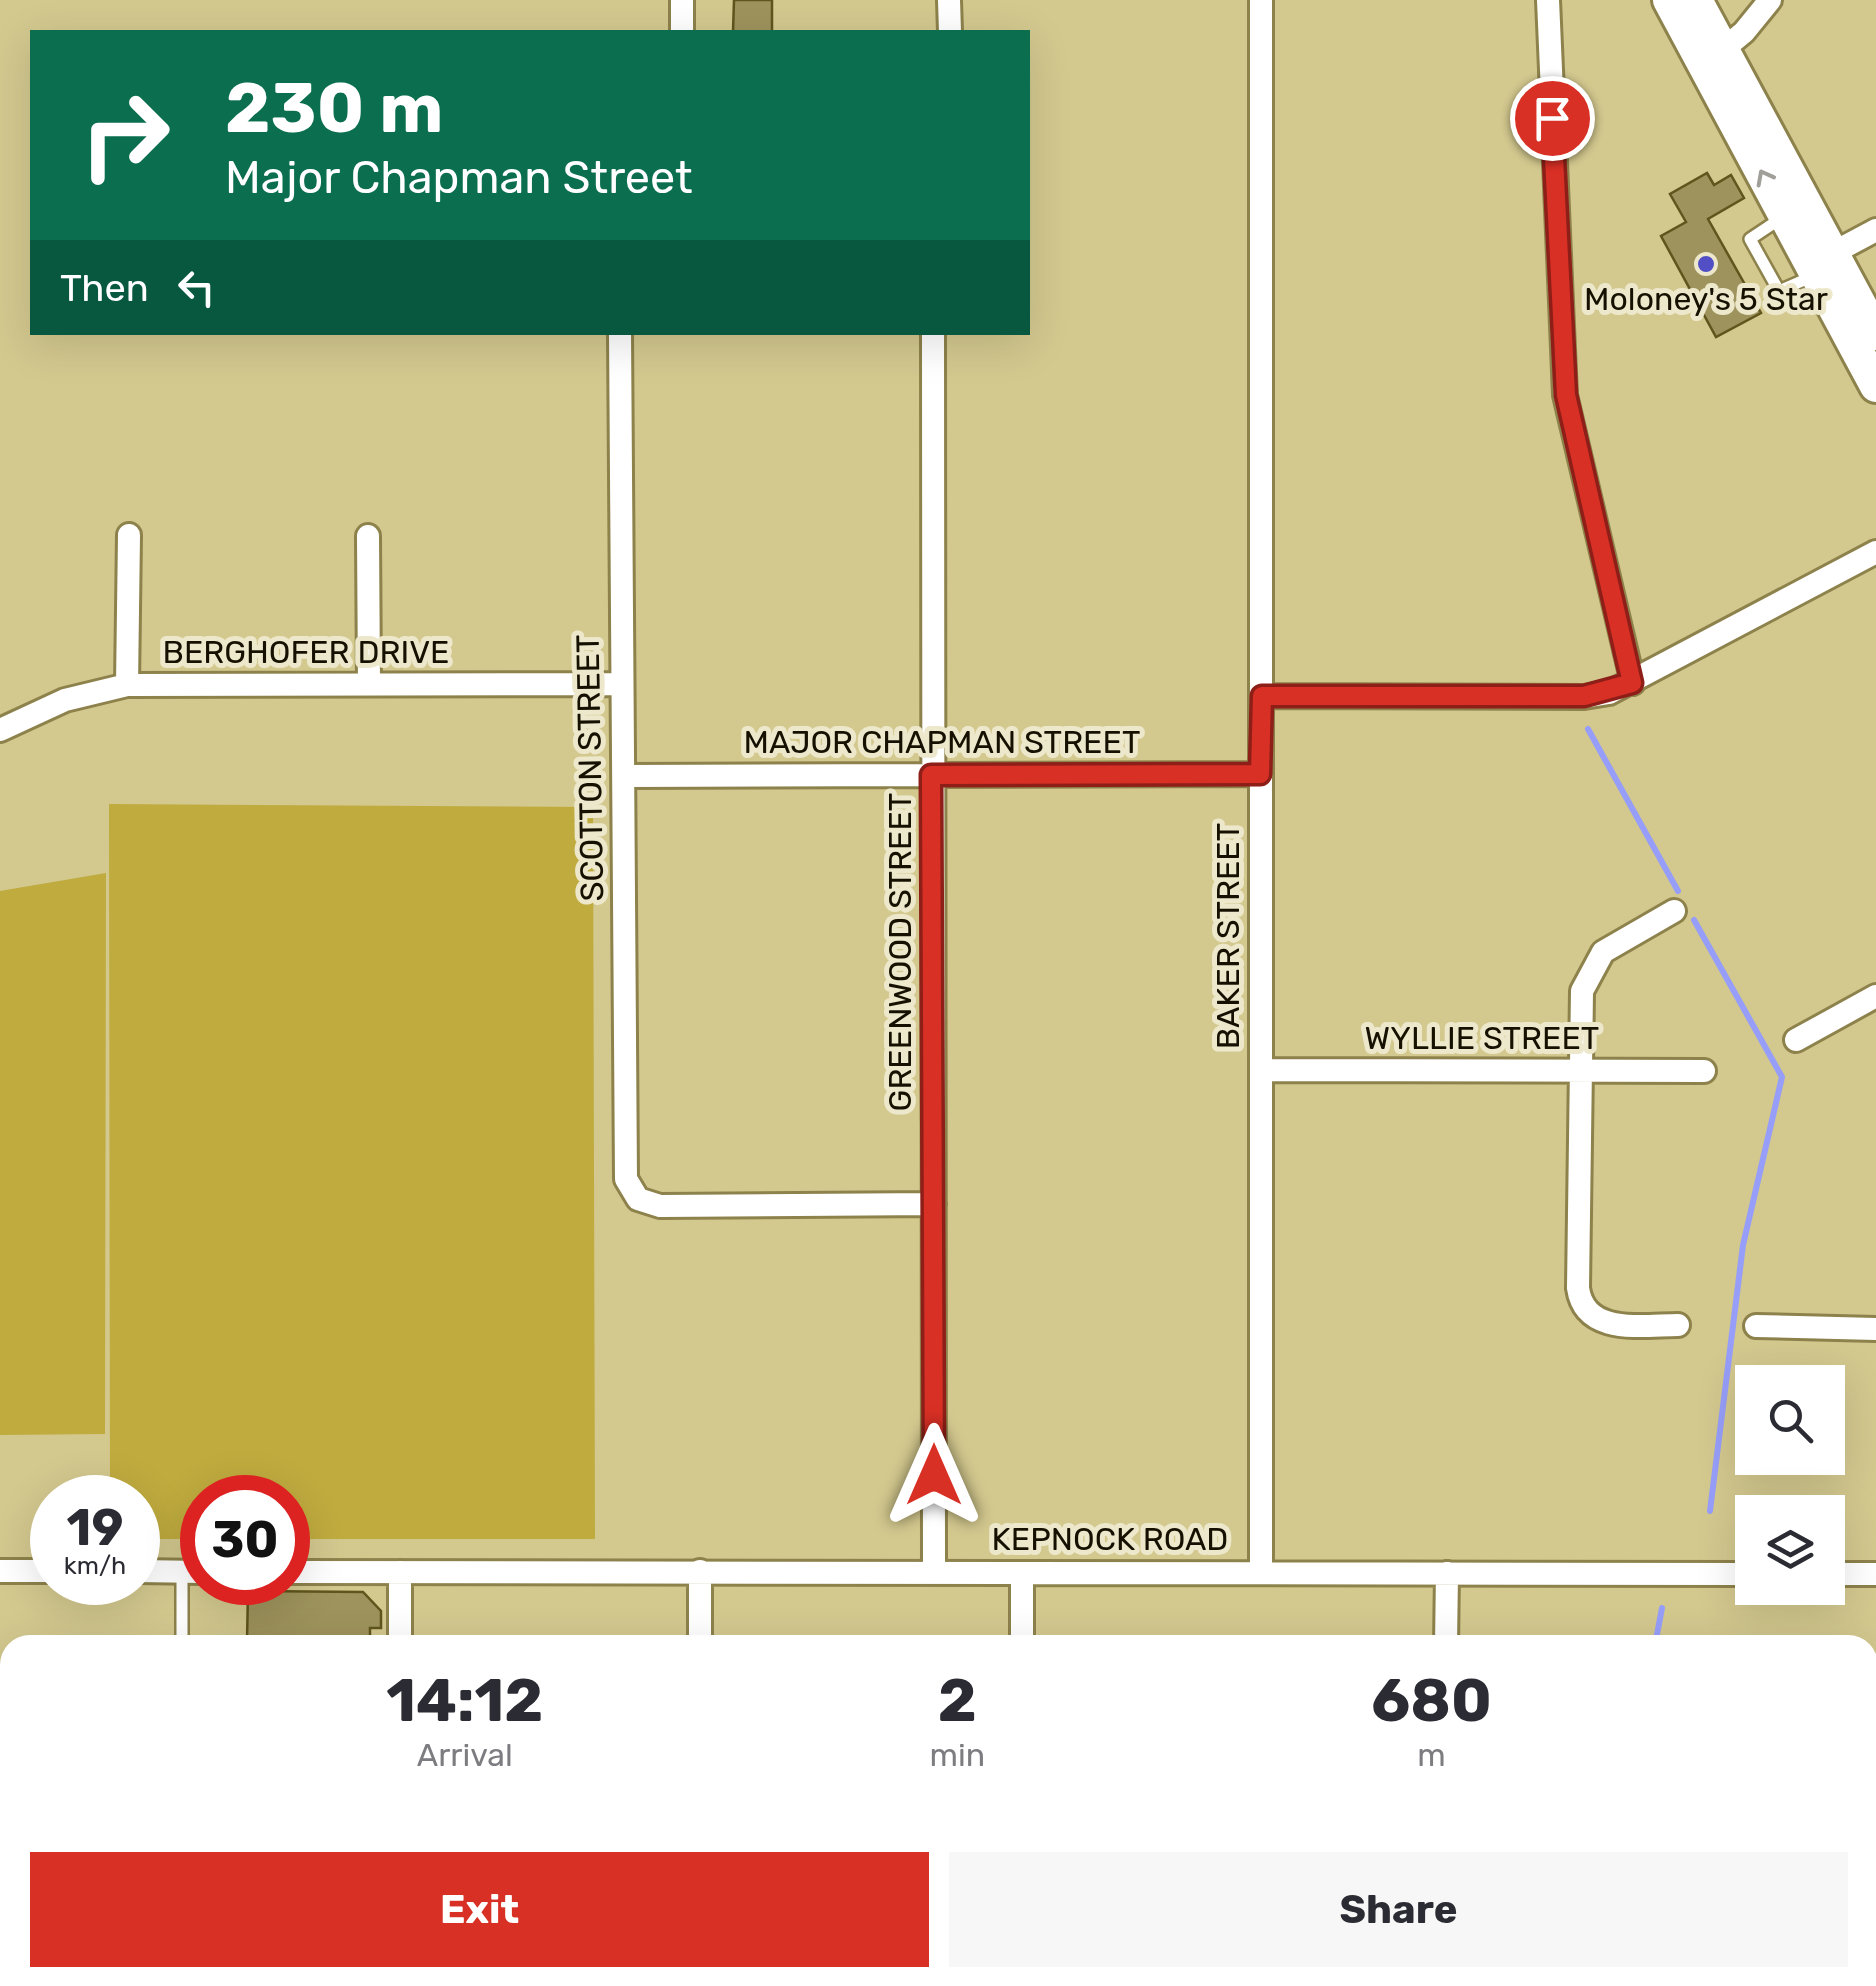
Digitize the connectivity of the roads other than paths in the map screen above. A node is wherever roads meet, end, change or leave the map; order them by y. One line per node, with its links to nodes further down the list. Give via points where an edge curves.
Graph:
1 (682, 0): 8 (street)
2 (950, 0): 9 (street)
3 (1261, 0): 24 (street, BAKER STREET)
4 (1548, 0): 20 (street, via 1566,395)
5 (1668, 0): 10 (street)
6 (1696, 0): 10 (street)
7 (1770, 0): 10 (street)
8 (682, 30)
9 (950, 30)
10 (1714, 56): 12 (street); 12 (street, one-way to 10, via 1784,216)
11 (1876, 230): 12 (street)
12 (1823, 265): 13 (street); 16 (street)
13 (1876, 334)
14 (620, 335): 22 (street, SCOTTON STREET)
15 (933, 335): 27 (street, GREENWOOD STREET)
16 (1876, 386)
17 (129, 535): 23 (street)
18 (368, 536): 21 (street)
19 (1876, 552): 20 (street)
20 (1632, 683): 24 (street, via 1584,696)
21 (369, 684): 22 (street, BERGHOFER DRIVE); 23 (street, BERGHOFER DRIVE)
22 (620, 684): 28 (street, SCOTTON STREET)
23 (127, 685): 25 (street, BERGHOFER DRIVE, via 64,700)
24 (1262, 696): 26 (street, BAKER STREET)
25 (0, 730)
26 (1260, 774): 27 (street, MAJOR CHAPMAN STREET); 33 (street, BAKER STREET)
27 (931, 775): 28 (street, MAJOR CHAPMAN STREET); 35 (street, GREENWOOD STREET)
28 (624, 776): 35 (street, SCOTTON STREET, via 630,1190 638,1199 672,1206)
29 (1674, 911): 32 (street, via 1579,971)
30 (1876, 996): 31 (street)
31 (1796, 1040)
32 (1578, 1069): 33 (street, WYLLIE STREET); 34 (street, WYLLIE STREET); 36 (street, via 1578,1288 1587,1322)
33 (1261, 1070): 46 (street, BAKER STREET)
34 (1704, 1071)
35 (934, 1204): 44 (street, GREENWOOD STREET)
36 (1678, 1325)
37 (1756, 1326): 38 (street)
38 (1876, 1329)
39 (0, 1571): 40 (street)
40 (30, 1571)
41 (700, 1571): 43 (street, KEPNOCK ROAD); 44 (street, KEPNOCK ROAD); 54 (street)
42 (310, 1572): 43 (street, KEPNOCK ROAD)
43 (400, 1572): 53 (street)
44 (934, 1572): 45 (street, KEPNOCK ROAD)
45 (1022, 1572): 46 (street, KEPNOCK ROAD); 55 (street)
46 (1261, 1572): 47 (street, KEPNOCK ROAD)
47 (1446, 1574): 48 (street, KEPNOCK ROAD); 56 (street)
48 (1735, 1574)
49 (1845, 1574): 50 (street)
50 (1876, 1574)
51 (187, 1605): 52 (lane)
52 (183, 1635)
53 (400, 1635)
54 (700, 1635)
55 (1022, 1635)
56 (1446, 1635)

